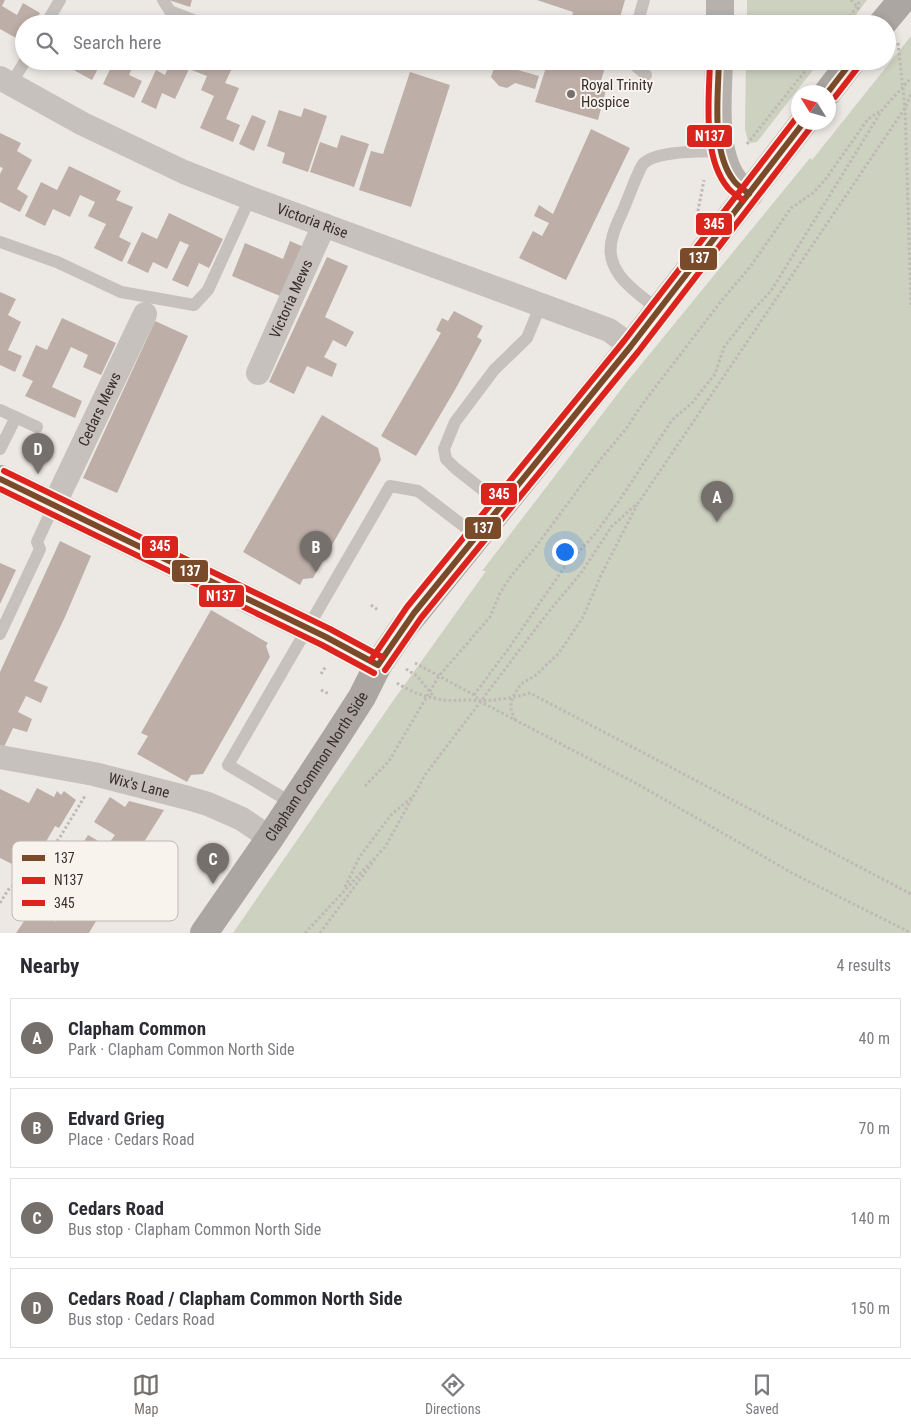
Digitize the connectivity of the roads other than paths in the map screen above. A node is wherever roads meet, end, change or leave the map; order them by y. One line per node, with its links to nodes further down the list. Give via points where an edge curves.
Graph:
1 (60, 0): 6 (lane)
2 (163, 0): 7 (lane, via 170,11)
3 (644, 0): 8 (lane)
4 (720, 0): 9 (main road)
5 (902, 0): 10 (highway)
6 (51, 15)
7 (180, 15)
8 (640, 15)
9 (720, 15)
10 (896, 16)
11 (16, 70): 16 (lane)
12 (640, 70): 15 (lane)
13 (719, 70): 19 (main road, via 717,106)
14 (845, 70): 17 (highway)
15 (646, 76)
16 (6, 81): 21 (street, Victoria Rise, via 83,124 184,172)
17 (833, 85)
18 (798, 130): 20 (highway, Clapham Common North Side)
19 (724, 150): 20 (main road, via 734,181); 25 (lane, via 679,152 643,164 613,236 610,252 613,265 622,279)
20 (749, 194): 25 (highway, Clapham Common North Side)
21 (250, 198): 22 (street, Victoria Rise); 23 (lane, via 208,290 194,305 121,292 56,262)
22 (324, 225): 24 (street, Victoria Rise); 28 (street, Victoria Mews)
23 (0, 242)
24 (541, 304): 27 (street, Victoria Rise, via 609,330); 35 (lane, via 527,338 494,370 455,422 444,449 446,459 455,468)
25 (659, 310): 27 (highway, Clapham Common North Side)
26 (145, 314): 34 (street, Cedars Mews)
27 (631, 346): 35 (highway, Clapham Common North Side)
28 (258, 374)
29 (0, 410): 30 (lane)
30 (16, 417): 31 (lane); 32 (lane)
31 (37, 427)
32 (0, 448)
33 (0, 479): 34 (main road)
34 (54, 505): 37 (main road); 38 (lane, via 38,542 40,549)
35 (503, 506): 36 (highway, Clapham Common North Side)
36 (478, 537): 37 (lane, via 418,491 390,486); 39 (highway, Clapham Common North Side, via 414,613)
37 (306, 628): 39 (main road); 41 (lane, via 228,765)
38 (0, 634)
39 (378, 665): 41 (highway, Clapham Common North Side, via 362,697)
40 (0, 757): 42 (street, Wix's Lane, via 94,774 208,804 242,819)
41 (292, 803): 42 (highway, Clapham Common North Side)
42 (270, 838): 43 (highway, Clapham Common North Side)
43 (204, 933)

